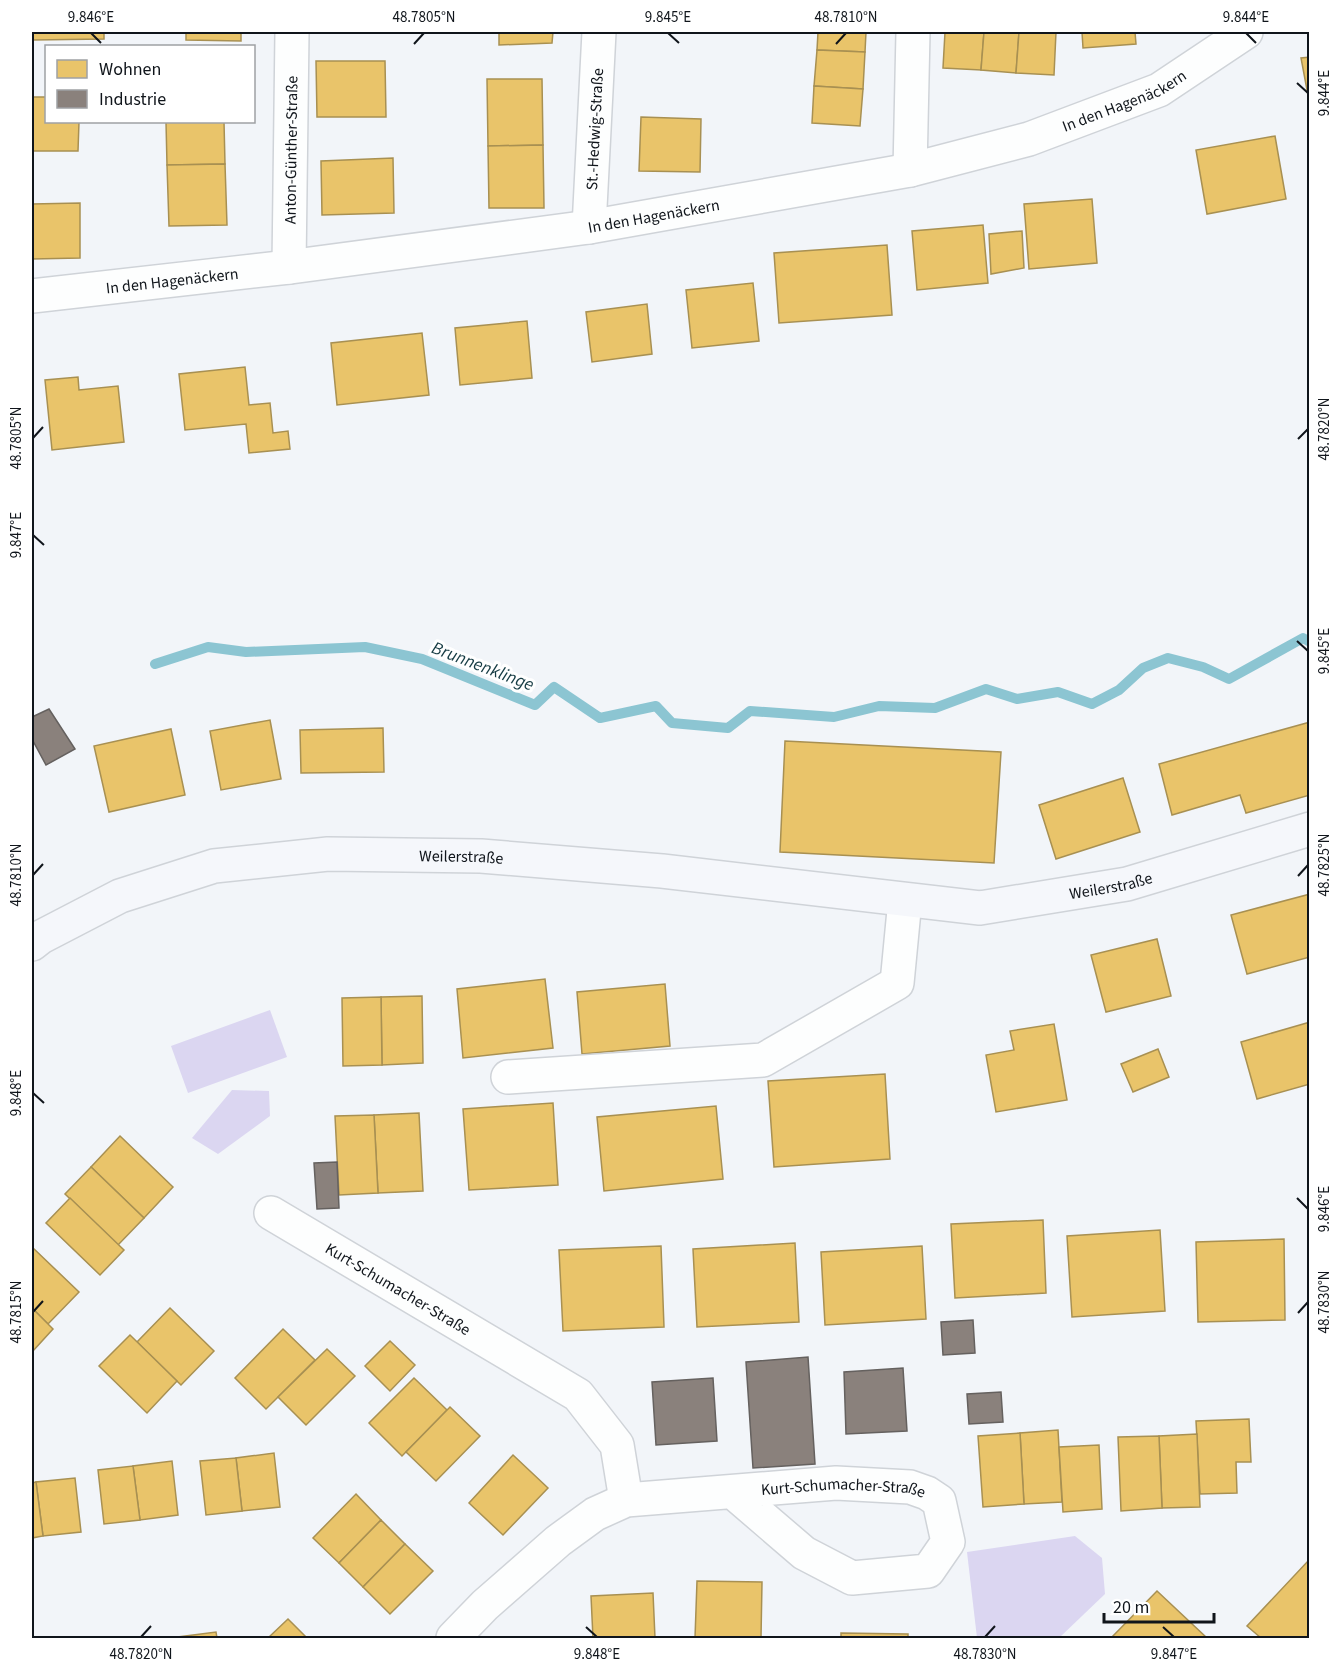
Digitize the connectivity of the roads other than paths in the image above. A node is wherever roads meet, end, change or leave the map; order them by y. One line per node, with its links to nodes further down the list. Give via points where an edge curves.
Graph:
1 (292, 32): 7 (street, Anton-Günther-Straße)
2 (599, 32): 6 (street, St.-Hedwig-Straße)
3 (913, 32): 5 (street)
4 (1246, 32): 5 (street, In den Hagenäckern, via 1159,90 1029,140)
5 (910, 170): 6 (street, In den Hagenäckern)
6 (589, 227): 7 (street, In den Hagenäckern)
7 (289, 267): 8 (street, In den Hagenäckern)
8 (32, 296)
9 (1310, 829): 10 (main road, Weilerstraße, via 1126,884 980,908)
10 (905, 900): 11 (main road, Weilerstraße, via 662,871 481,856 328,854 214,866 120,896); 12 (street, via 897,983 763,1060)
11 (32, 944)
12 (508, 1077)
13 (271, 1214): 15 (street, Kurt-Schumacher-Straße, via 578,1395 617,1445)
14 (734, 1492): 14 (street, Kurt-Schumacher-Straße, via 836,1483 910,1487 939,1501 948,1542 927,1571 852,1578 804,1553); 15 (street, Kurt-Schumacher-Straße)
15 (626, 1500): 16 (street, Kurt-Schumacher-Straße, via 595,1514 558,1541)
16 (453, 1638)

